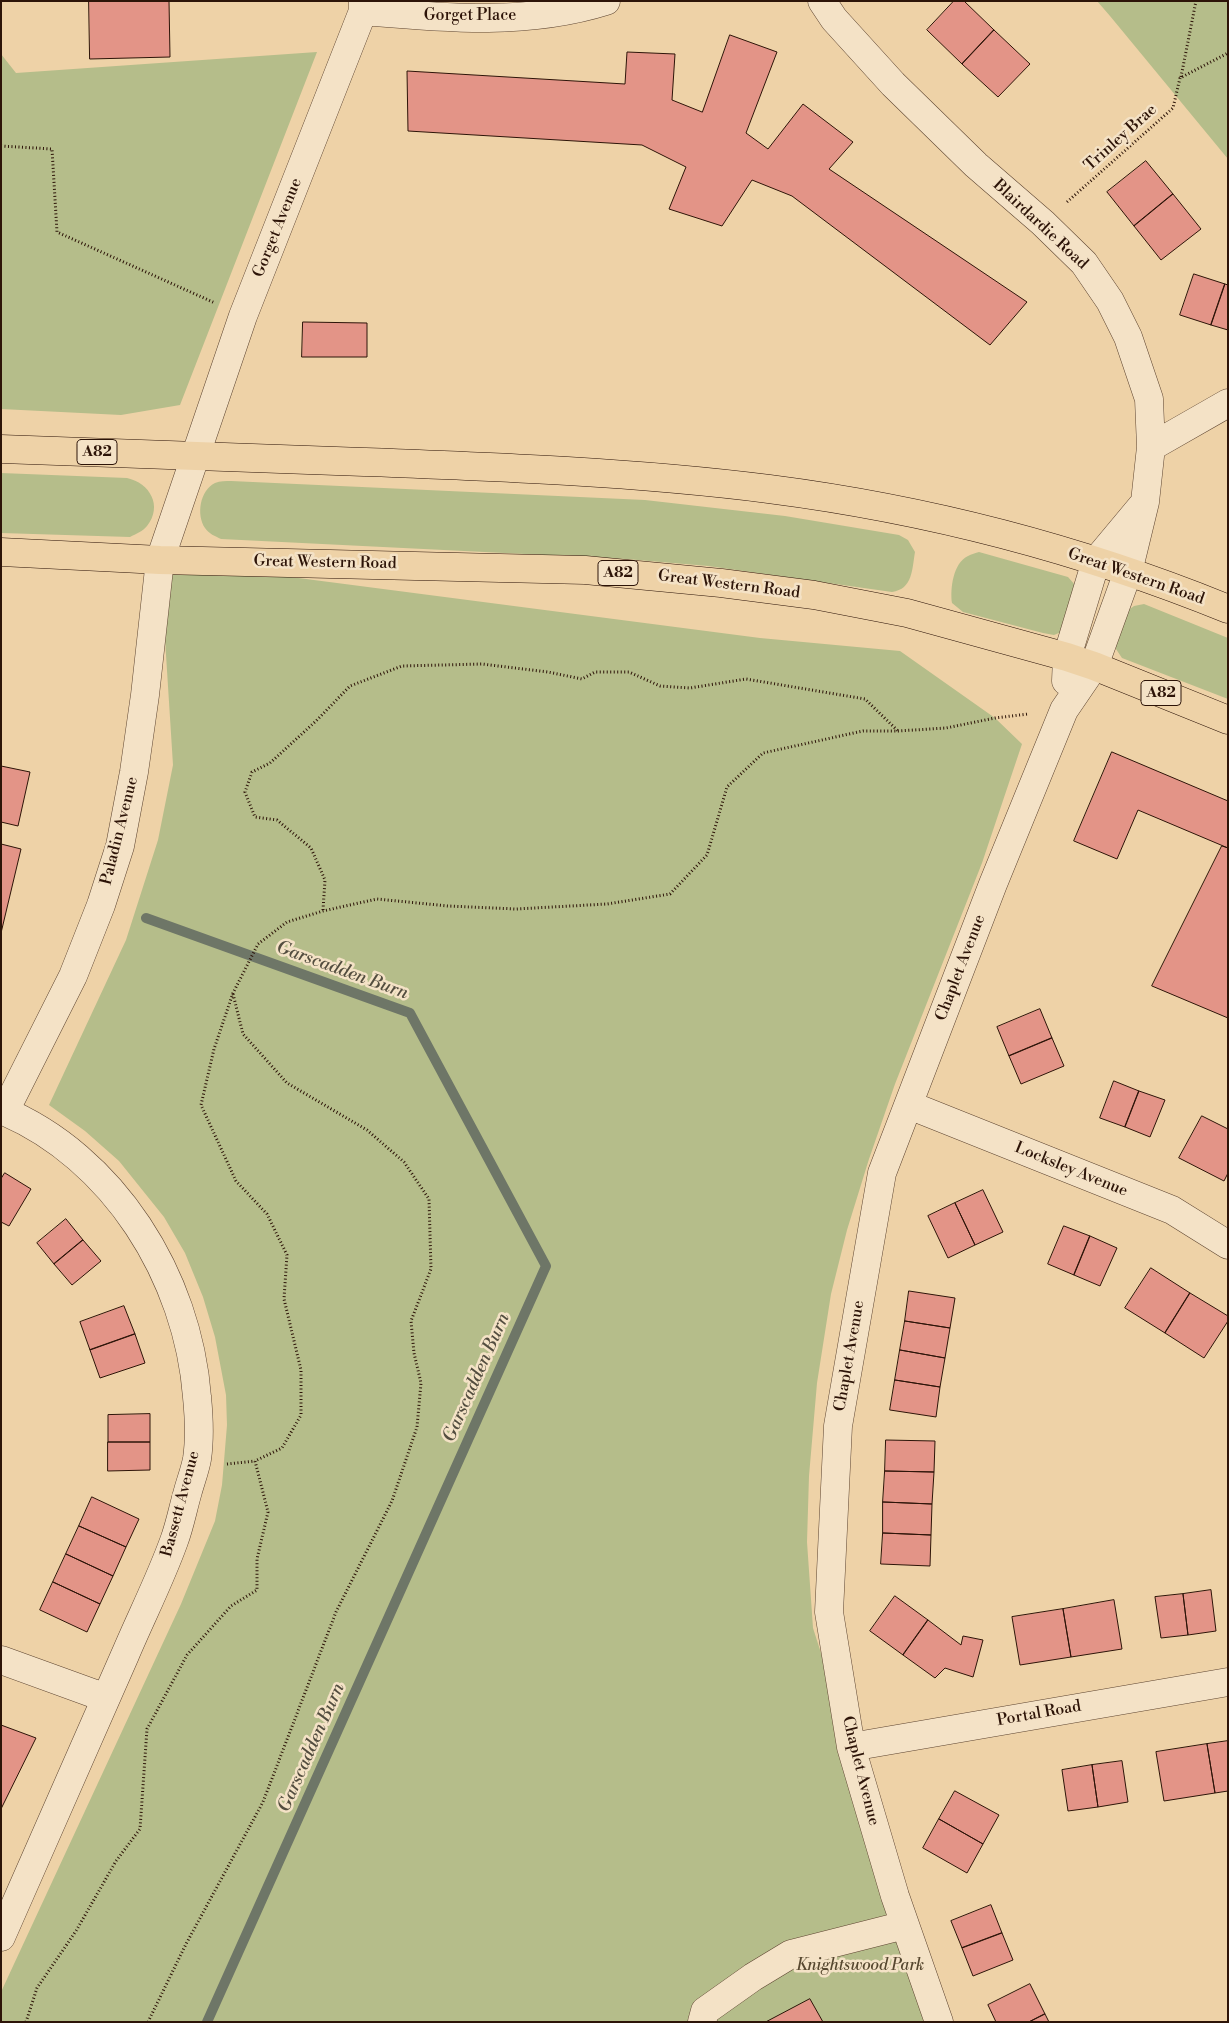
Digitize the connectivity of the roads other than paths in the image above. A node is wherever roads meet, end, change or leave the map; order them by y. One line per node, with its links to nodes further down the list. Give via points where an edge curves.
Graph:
1 (606, 1): 3 (street, Gorget Place, via 579,10 510,18 453,19)
2 (822, 1): 5 (street, Blairdardie Road, via 834,19 893,84 1084,263 1110,301 1128,337 1148,400)
3 (363, 6): 7 (street, Gorget Avenue, via 243,316)
4 (1228, 403): 5 (street)
5 (1151, 447): 8 (street, Blairdardie Road)
6 (1, 449): 7 (main road, Great Western Road / A82)
7 (194, 456): 10 (street, Paladin Avenue); 11 (main road, Great Western Road / A82, via 525,468 770,489 876,506 1026,540)
8 (1145, 502): 11 (street); 12 (street, Blairdardie Road)
9 (1, 552): 10 (main road, Great Western Road / A82)
10 (160, 560): 14 (main road, Great Western Road / A82, via 585,570 721,583 814,595 907,613); 19 (street, Paladin Avenue, via 145,696 120,846 73,976)
11 (1096, 561): 12 (main road, Great Western Road / A82); 14 (street, Chaplet Avenue)
12 (1128, 572): 13 (main road, Great Western Road / A82); 15 (street, Blairdardie Road)
13 (1228, 609)
14 (1067, 657): 15 (main road, Great Western Road / A82); 16 (street, Chaplet Avenue)
15 (1094, 666): 16 (street, Chaplet Avenue); 17 (main road, Great Western Road / A82)
16 (1064, 710): 18 (street, Chaplet Avenue, via 993,884)
17 (1228, 720)
18 (909, 1105): 20 (street, Locksley Avenue, via 1172,1210); 24 (street, Chaplet Avenue, via 882,1173 838,1426 829,1612)
19 (3, 1110): 23 (street, Bassett Avenue, via 48,1136 84,1163 138,1224 160,1263 179,1308 196,1378 197,1458 174,1541)
20 (1228, 1245)
21 (1, 1660): 23 (street)
22 (1228, 1682): 24 (street, Portal Road)
23 (106, 1698): 26 (street, Bassett Avenue)
24 (851, 1747): 25 (street, Chaplet Avenue)
25 (905, 1926): 27 (street, via 791,1954 706,2011); 28 (street, Chaplet Avenue)
26 (1, 1937)
27 (702, 2022)
28 (939, 2022)

